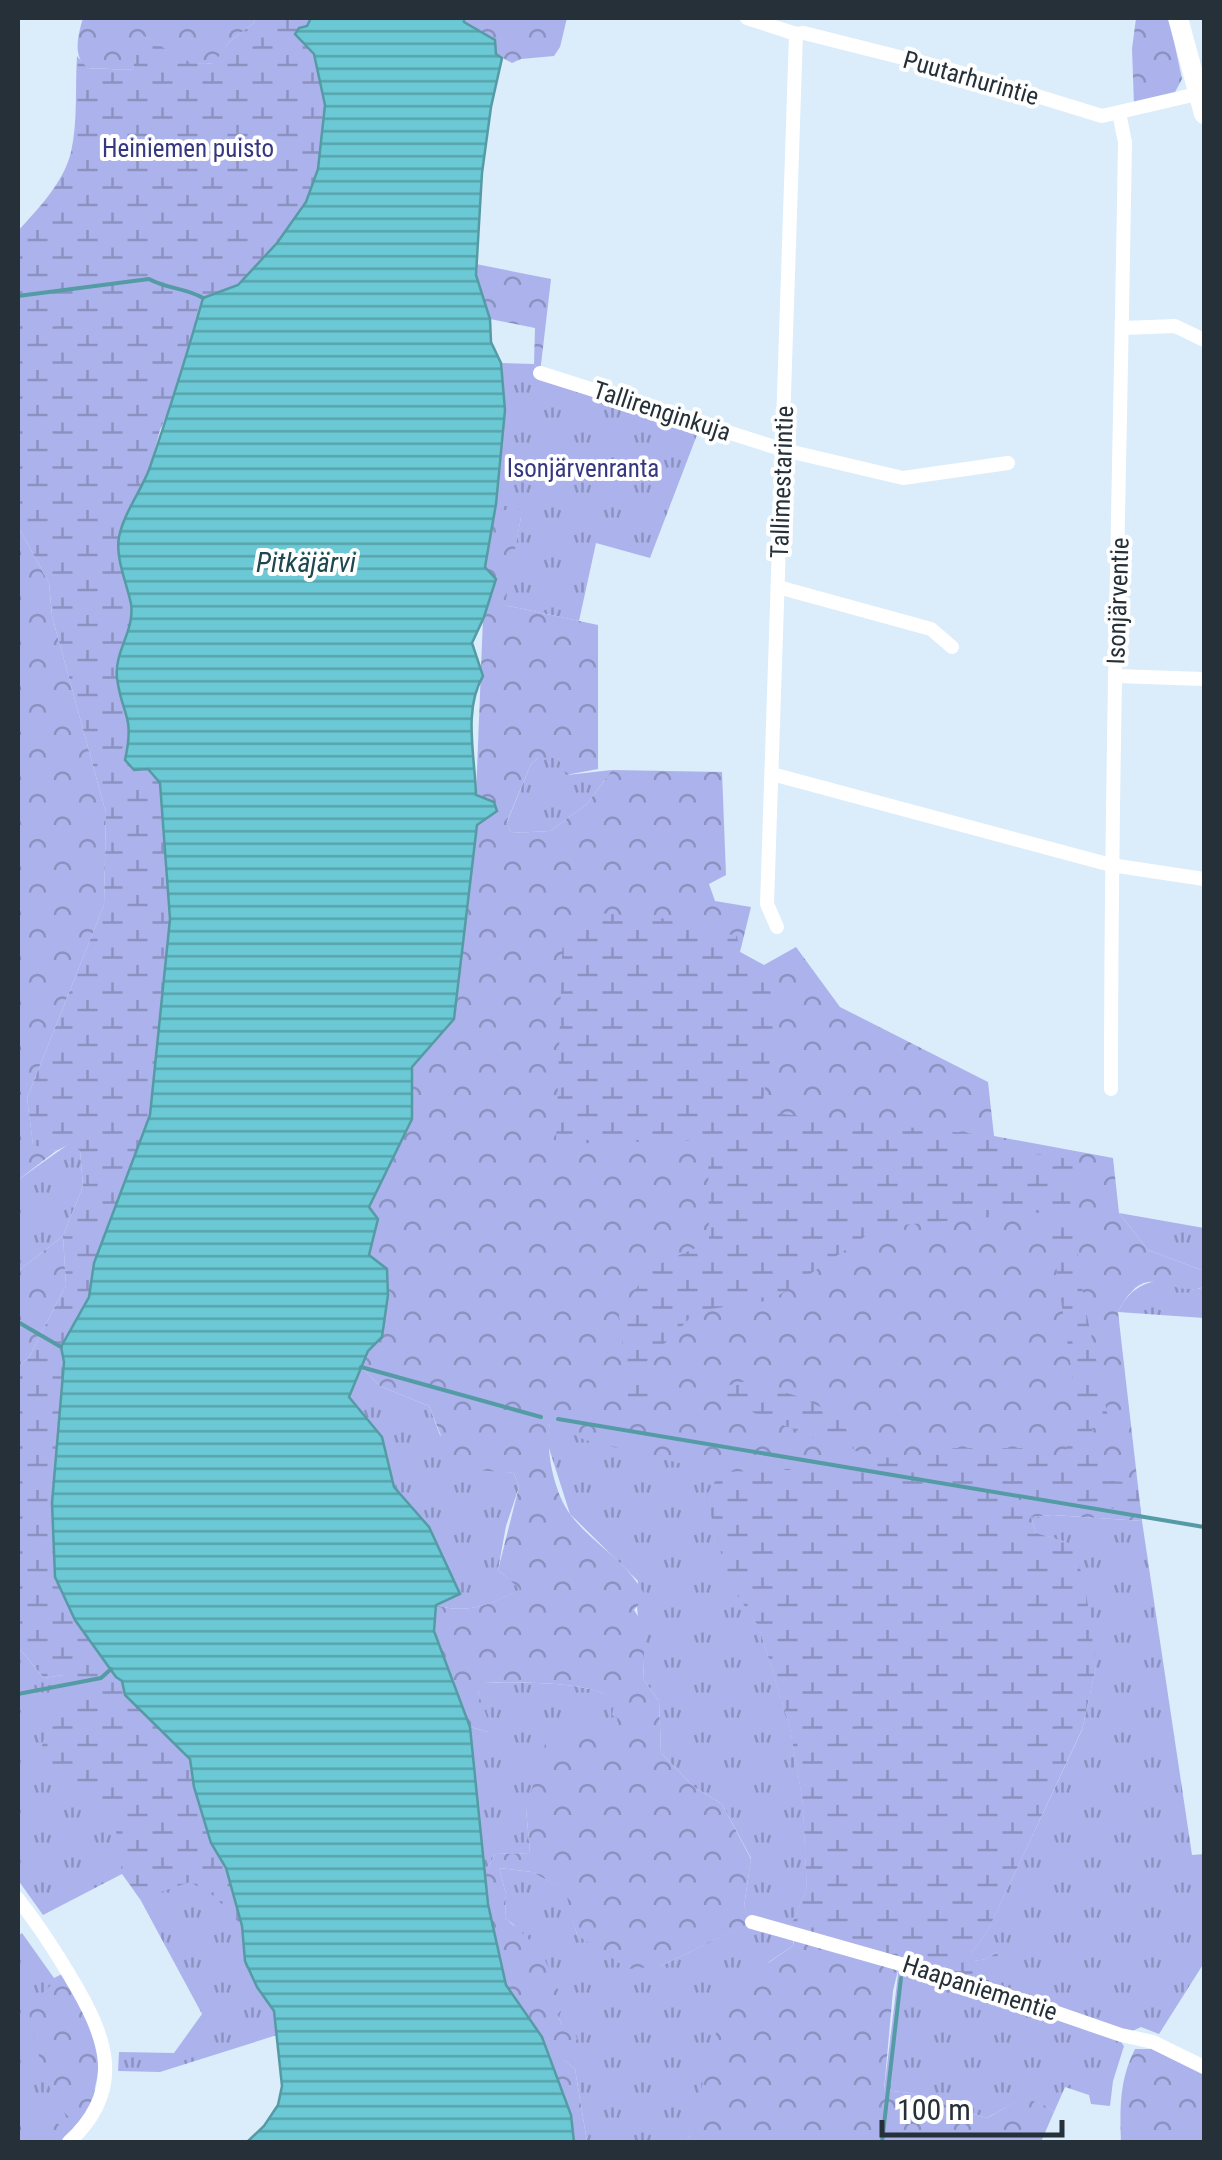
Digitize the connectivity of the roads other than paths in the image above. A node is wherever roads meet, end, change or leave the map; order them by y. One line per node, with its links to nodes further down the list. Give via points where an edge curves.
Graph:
1 (746, 18): 3 (street, Puutarhurintie)
2 (1178, 18): 4 (street)
3 (796, 34): 5 (street, Puutarhurintie, via 944,68 1102,116); 9 (street, Tallimestarintie)
4 (1201, 104): 5 (street, Puutarhurintie)
5 (1119, 113): 6 (street, Isonjärventie, via 1125,142)
6 (1123, 328): 7 (street, via 1175,326); 13 (street, Isonjärventie)
7 (1204, 340)
8 (540, 372): 9 (street, Tallirenginkuja)
9 (784, 450): 10 (street, Tallirenginkuja, via 903,478); 11 (street, Tallimestarintie)
10 (1008, 463)
11 (778, 587): 12 (street, via 932,629); 15 (street, Tallimestarintie)
12 (952, 647)
13 (1116, 676): 14 (street); 16 (street, Isonjärventie)
14 (1204, 679)
15 (772, 774): 16 (street); 18 (street, Tallimestarintie, via 767,904)
16 (1111, 865): 17 (street); 19 (street, Isonjärventie)
17 (1204, 879)
18 (777, 927)
19 (1111, 1089)
20 (18, 1899): 23 (street, via 74,1981 104,2044 100,2100)
21 (752, 1922): 22 (street, Haapaniementie, via 985,1988 1153,2042)
22 (1204, 2067)
23 (69, 2142)

